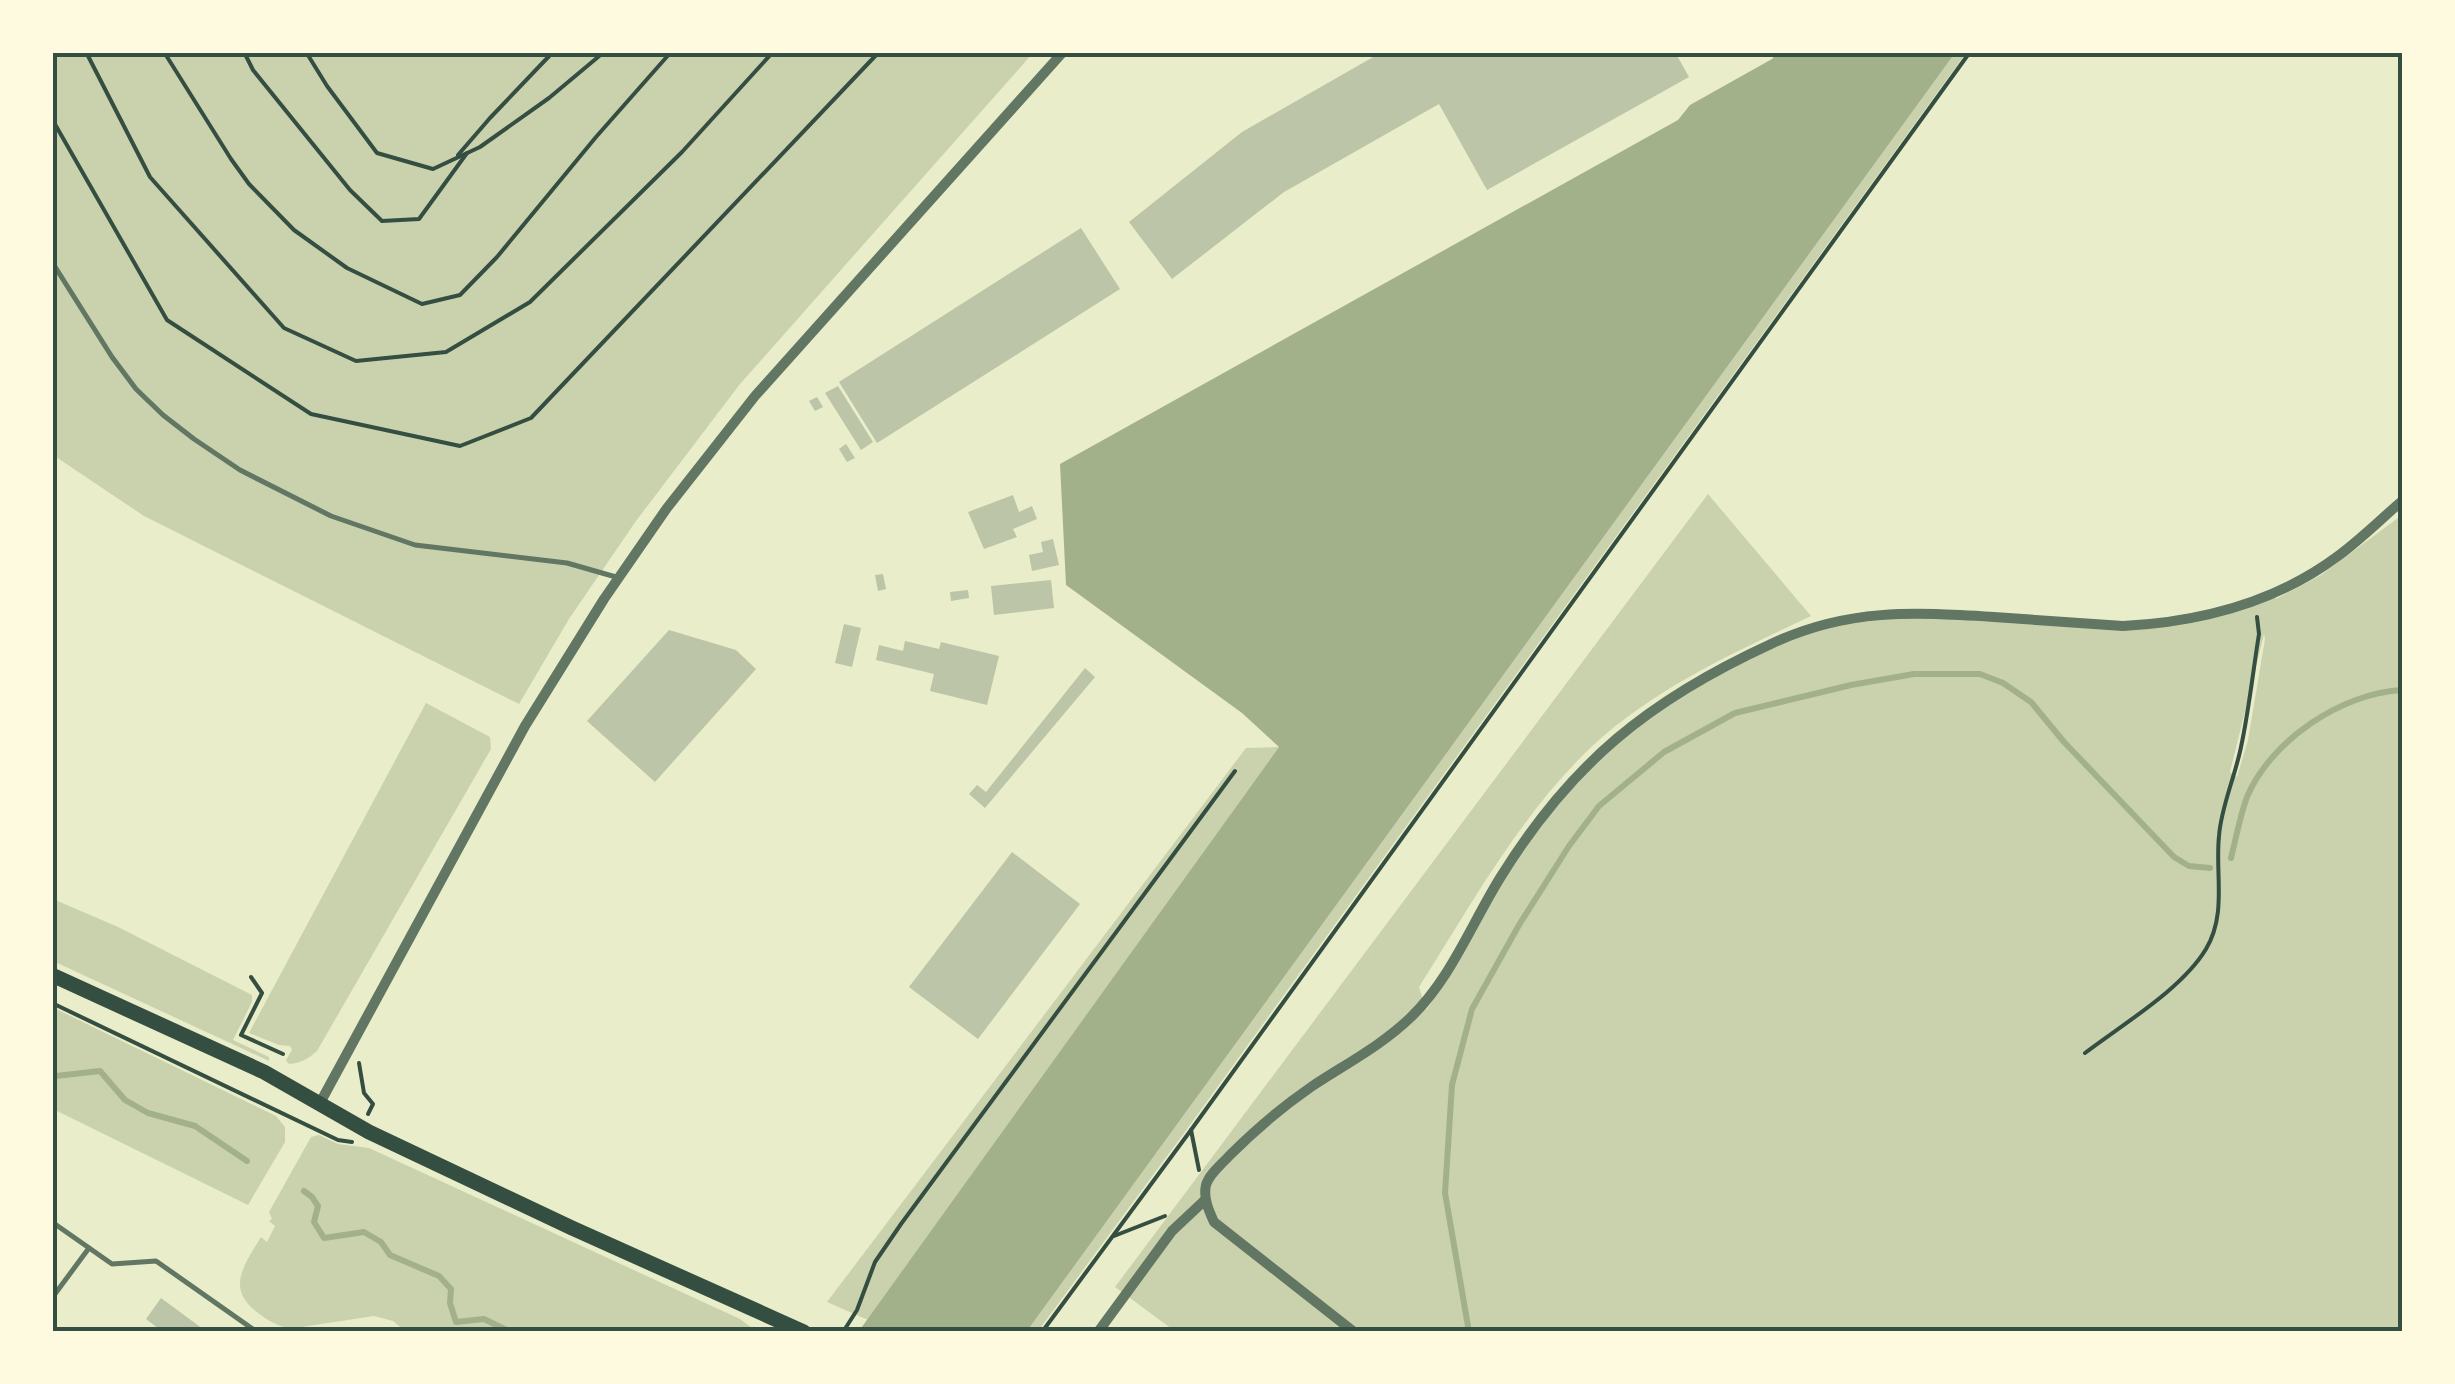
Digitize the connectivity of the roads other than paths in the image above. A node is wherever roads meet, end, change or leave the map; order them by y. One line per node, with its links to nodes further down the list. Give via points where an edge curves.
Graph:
1 (1063, 52): 4 (street, via 755,396)
2 (52, 262): 4 (lane, via 136,389 240,470 331,516 414,545 566,563)
3 (2402, 501): 7 (street, via 2339,555 2286,588 2206,616 2123,626 1870,614 1790,635 1700,680 1622,733 1582,770 1530,832 1425,1002 1238,1148 1210,1178)
4 (619, 578): 6 (street, via 518,738)
5 (52, 975): 6 (main road)
6 (320, 1103): 12 (main road, via 538,1212)
7 (1206, 1200): 13 (street, via 1172,1230); 14 (street, via 1214,1222)
8 (52, 1222): 9 (lane)
9 (89, 1248): 10 (lane); 11 (lane, via 112,1264 156,1261)
10 (52, 1298)
11 (257, 1332)
12 (804, 1332)
13 (1098, 1332)
14 (1354, 1332)

